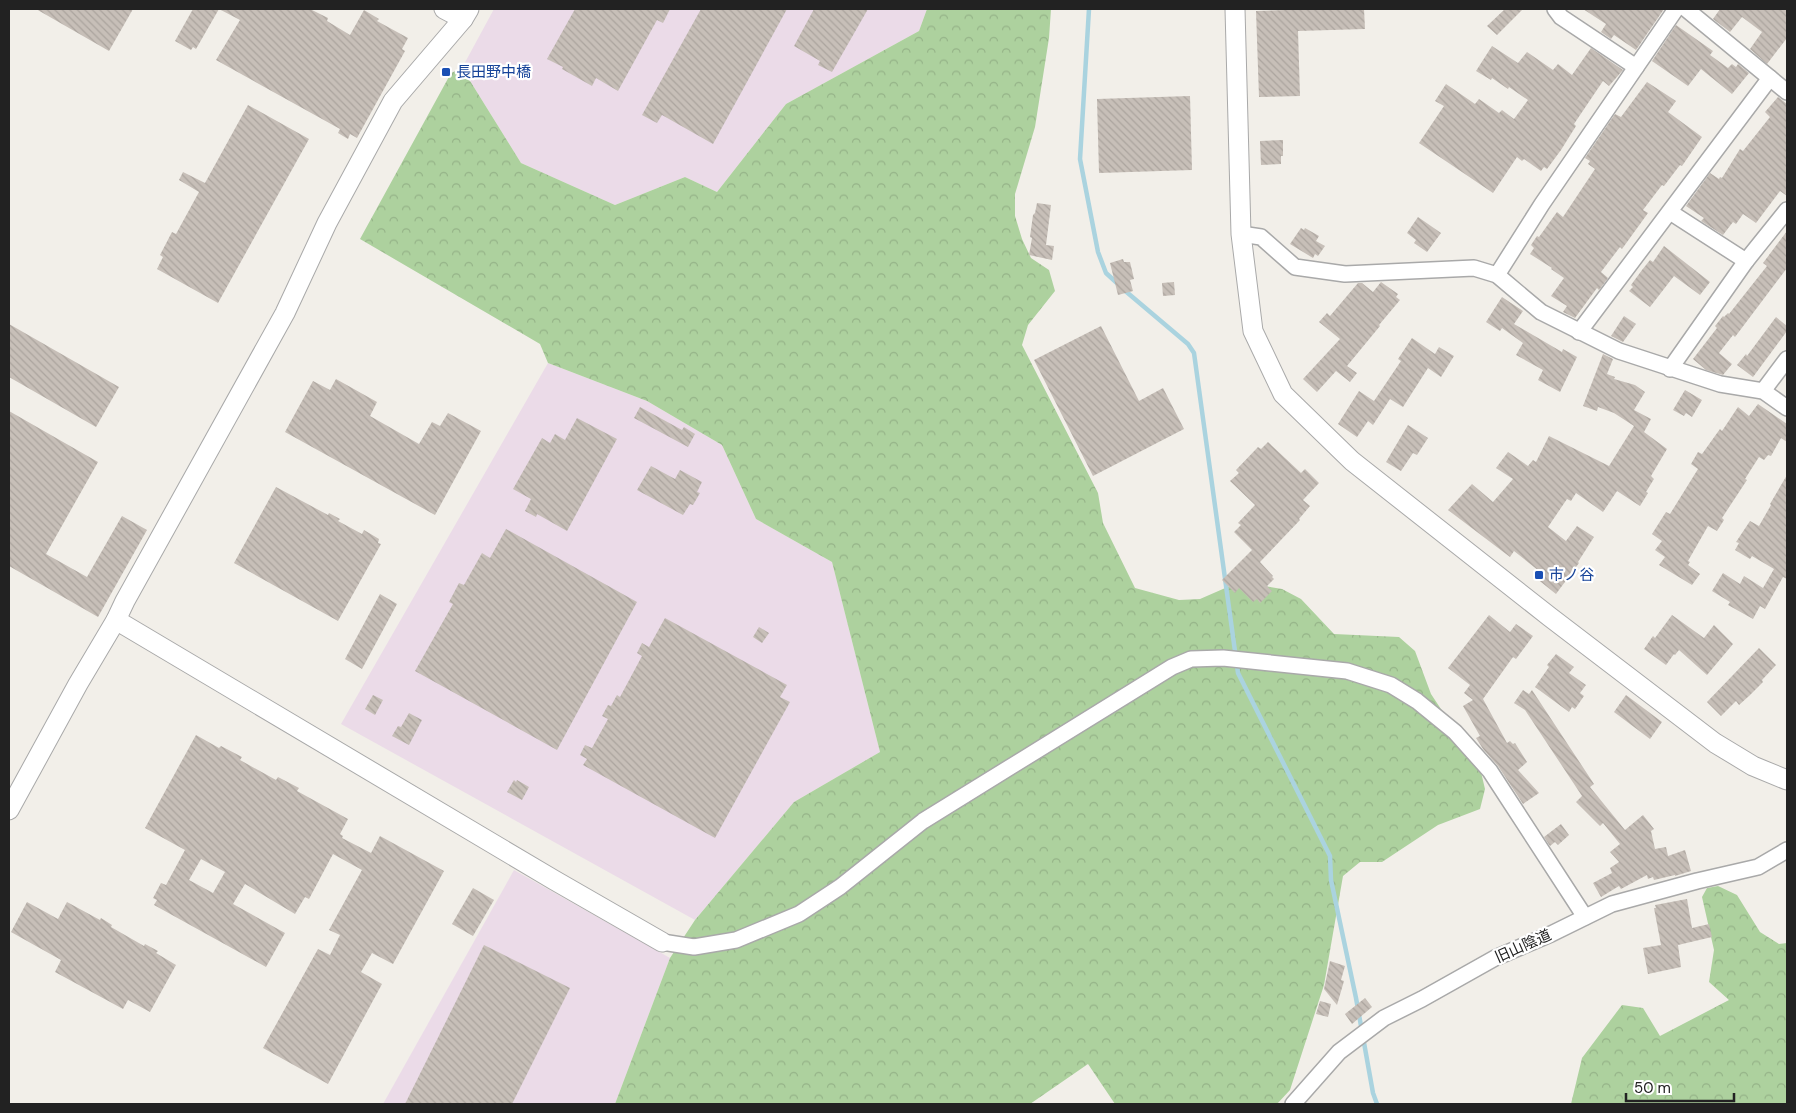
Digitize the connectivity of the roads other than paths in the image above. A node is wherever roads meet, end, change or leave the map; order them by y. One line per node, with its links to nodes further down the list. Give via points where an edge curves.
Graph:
1 (444, 9): 6 (street)
2 (1235, 9): 12 (street)
3 (1555, 9): 7 (street, via 1561,17)
4 (1676, 9): 7 (street)
5 (1686, 9): 8 (street)
6 (466, 14): 20 (street, via 393,101 326,223 285,313)
7 (1636, 67): 14 (street)
8 (1770, 78): 9 (street); 11 (street)
9 (1787, 92)
10 (1787, 210): 13 (street)
11 (1670, 212): 13 (street); 15 (street)
12 (1242, 234): 14 (street, via 1261,237 1294,266 1303,268 1345,274 1474,268); 21 (street, via 1253,331 1283,394 1352,461 1566,629 1715,742 1753,766)
13 (1746, 261): 17 (street)
14 (1497, 275): 15 (street, via 1541,312)
15 (1579, 332): 17 (street, via 1619,352)
16 (1787, 359): 18 (street)
17 (1670, 369): 18 (street, via 1720,384)
18 (1763, 391): 19 (street)
19 (1787, 408)
20 (116, 620): 22 (street); 25 (street)
21 (1787, 780)
22 (9, 810)
23 (1787, 850): 24 (street, 旧山陰道, via 1758,867 1612,904)
24 (1585, 917): 25 (street, via 1490,771 1455,732 1417,701 1391,685 1347,671 1223,658 1191,659 1172,667 923,822 840,887 799,914 736,940 694,947); 26 (street, 旧山陰道, via 1495,958 1384,1018 1339,1052)
25 (662, 942)
26 (1293, 1104)

